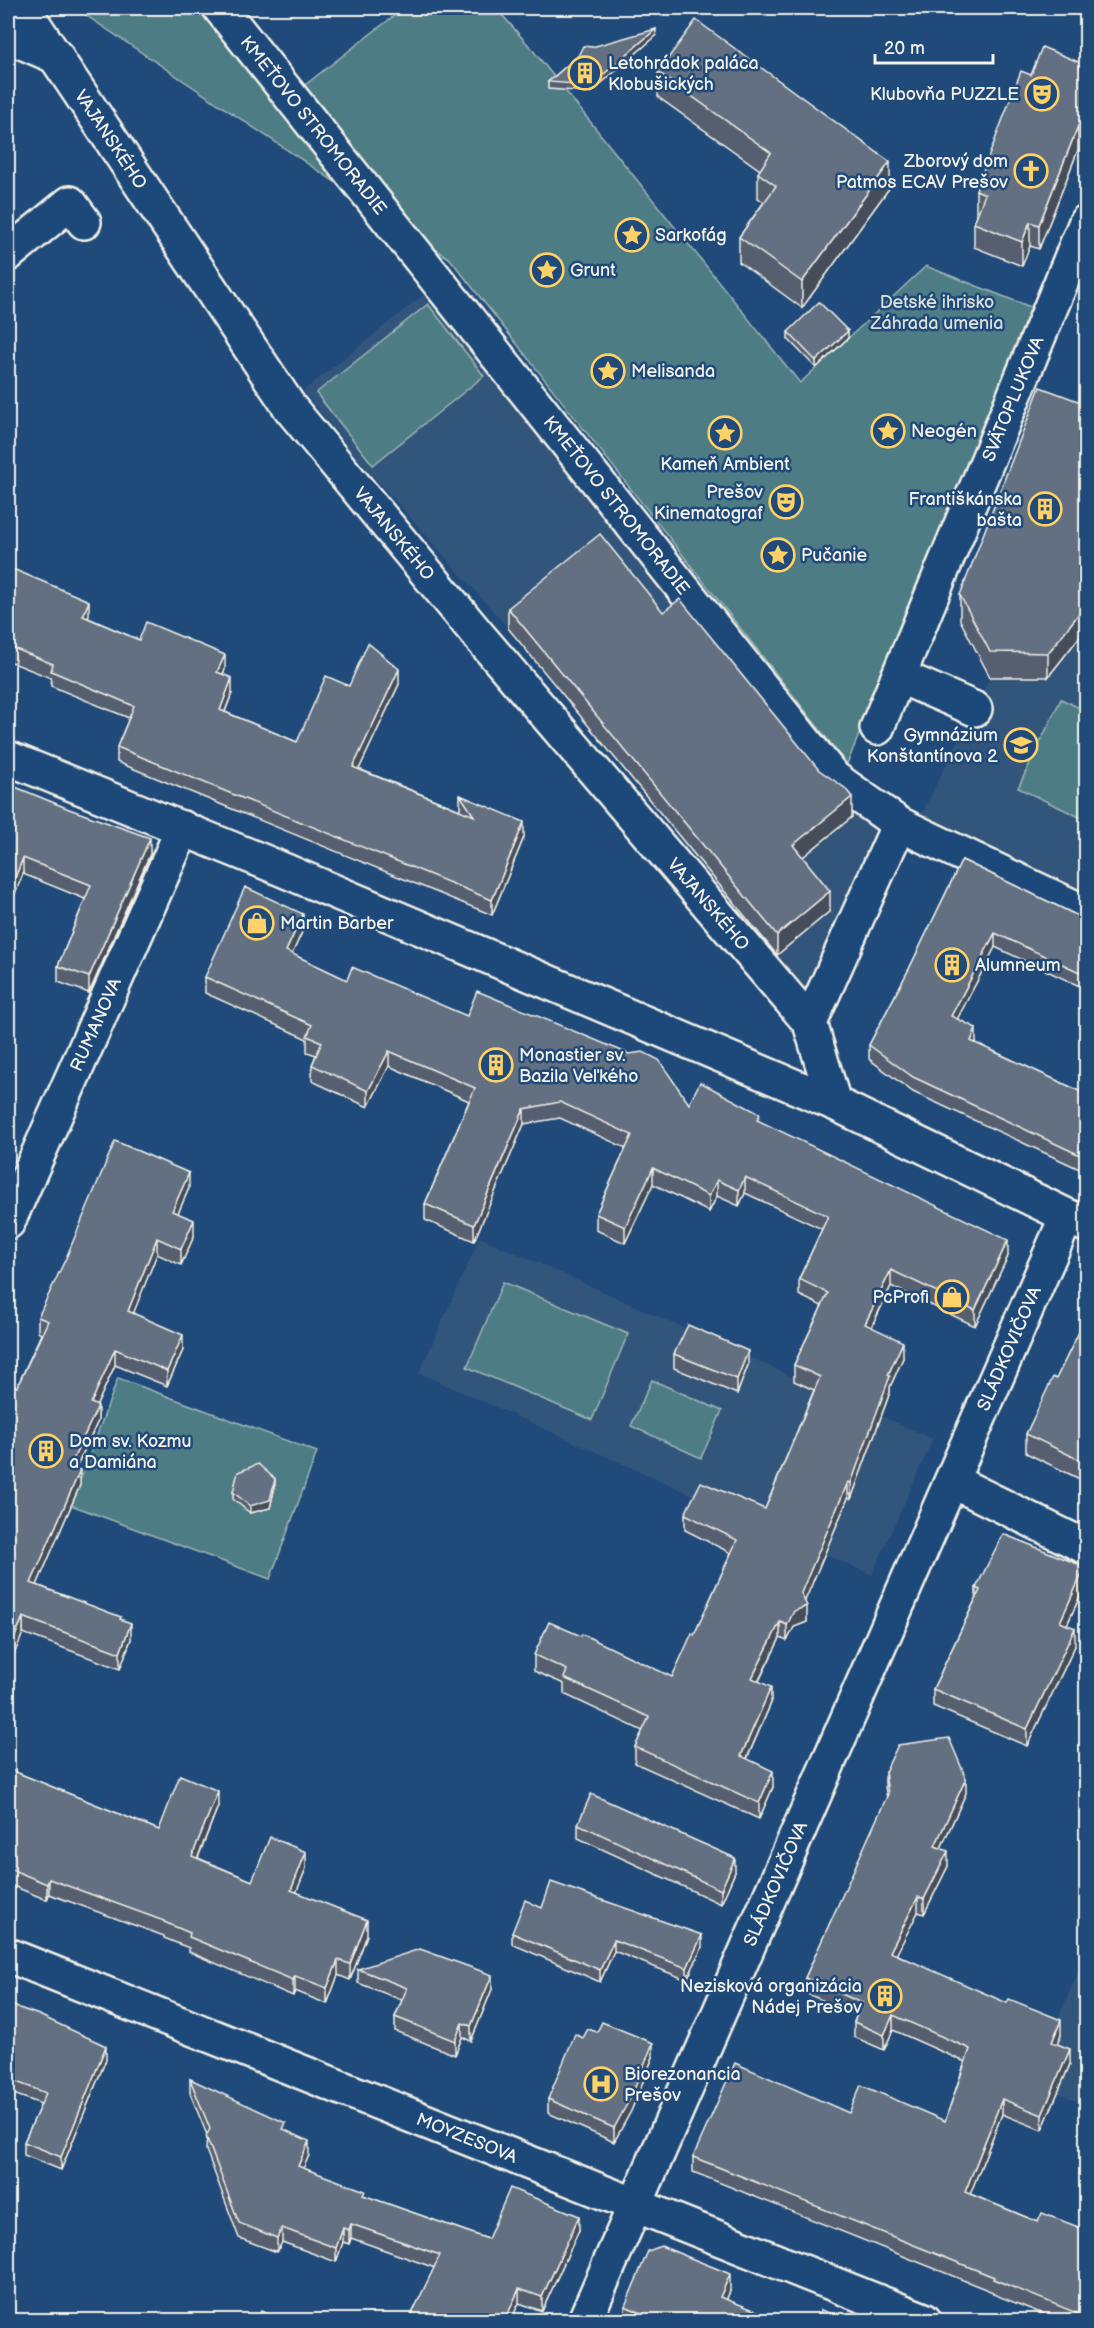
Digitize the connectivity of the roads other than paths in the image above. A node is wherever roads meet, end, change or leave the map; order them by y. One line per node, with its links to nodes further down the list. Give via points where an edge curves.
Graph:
1 (23, 8): 4 (street, VAJANSKÉHO)
2 (220, 8): 12 (street, KMEŤOVO STROMORADIE, via 834,778)
3 (8, 36): 4 (street)
4 (57, 57): 15 (street, VAJANSKÉHO, via 291,409)
5 (84, 222): 7 (street, via 70,203)
6 (1086, 222): 8 (street, SVÄTOPLUKOVA)
7 (8, 254)
8 (899, 676): 9 (street); 10 (street, SVÄTOPLUKOVA)
9 (975, 709)
10 (877, 728)
11 (8, 758): 13 (street)
12 (899, 824): 14 (street, KMEŤOVO STROMORADIE); 15 (street)
13 (183, 828): 16 (street); 18 (street, RUMANOVA)
14 (1086, 913)
15 (810, 1023): 16 (street, VAJANSKÉHO)
16 (834, 1103): 17 (street)
17 (1077, 1221): 19 (street, SLÁDKOVIČOVA)
18 (8, 1222)
19 (952, 1481): 20 (street); 22 (street, SLÁDKOVIČOVA)
20 (1086, 1547)
21 (8, 1955): 22 (street, MOYZESOVA)
22 (636, 2205): 23 (street, SLÁDKOVIČOVA); 24 (street, MOYZESOVA)
23 (585, 2320)
24 (924, 2320)

